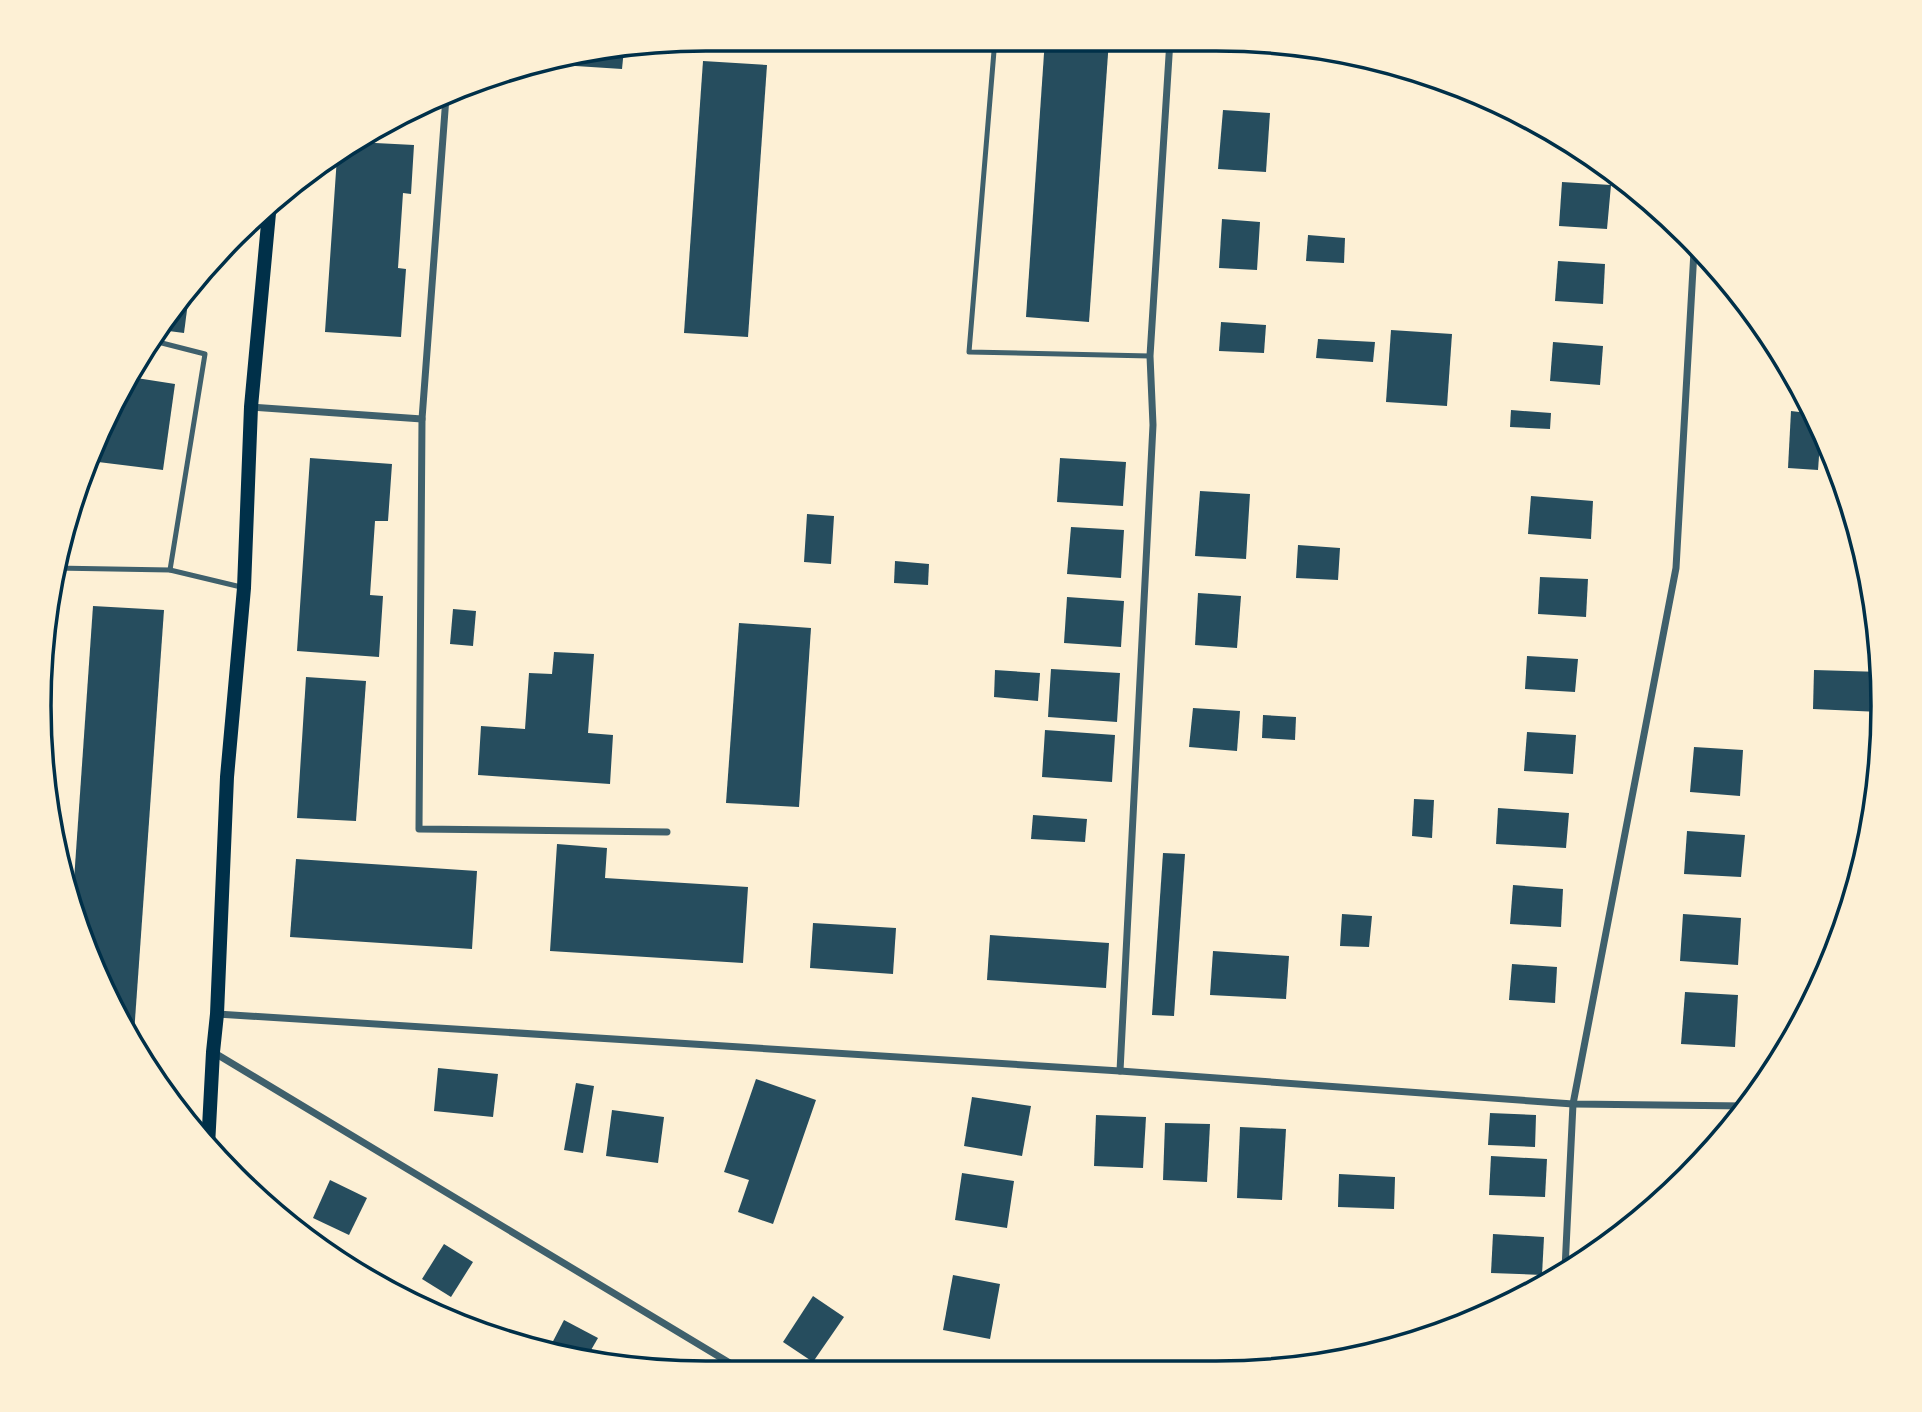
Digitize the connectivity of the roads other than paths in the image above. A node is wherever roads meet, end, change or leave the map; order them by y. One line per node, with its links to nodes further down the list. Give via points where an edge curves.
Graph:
1 (994, 51): 7 (lane, via 970,352)
2 (1169, 51): 7 (street)
3 (445, 105): 9 (street)
4 (269, 218): 8 (main road)
5 (1693, 257): 17 (street, via 1676,568)
6 (161, 343): 11 (lane, via 205,354)
7 (1150, 356): 16 (street, via 1153,425)
8 (251, 407): 9 (street); 12 (main road)
9 (422, 419): 13 (street, via 419,830)
10 (65, 568): 11 (lane)
11 (170, 570): 12 (lane)
12 (244, 588): 14 (main road, via 227,777)
13 (667, 832)
14 (217, 1014): 15 (main road); 16 (street)
15 (213, 1052): 19 (main road); 21 (street)
16 (1120, 1071): 17 (street)
17 (1573, 1104): 18 (street); 20 (street)
18 (1735, 1106)
19 (206, 1129)
20 (1565, 1260)
21 (726, 1361)

